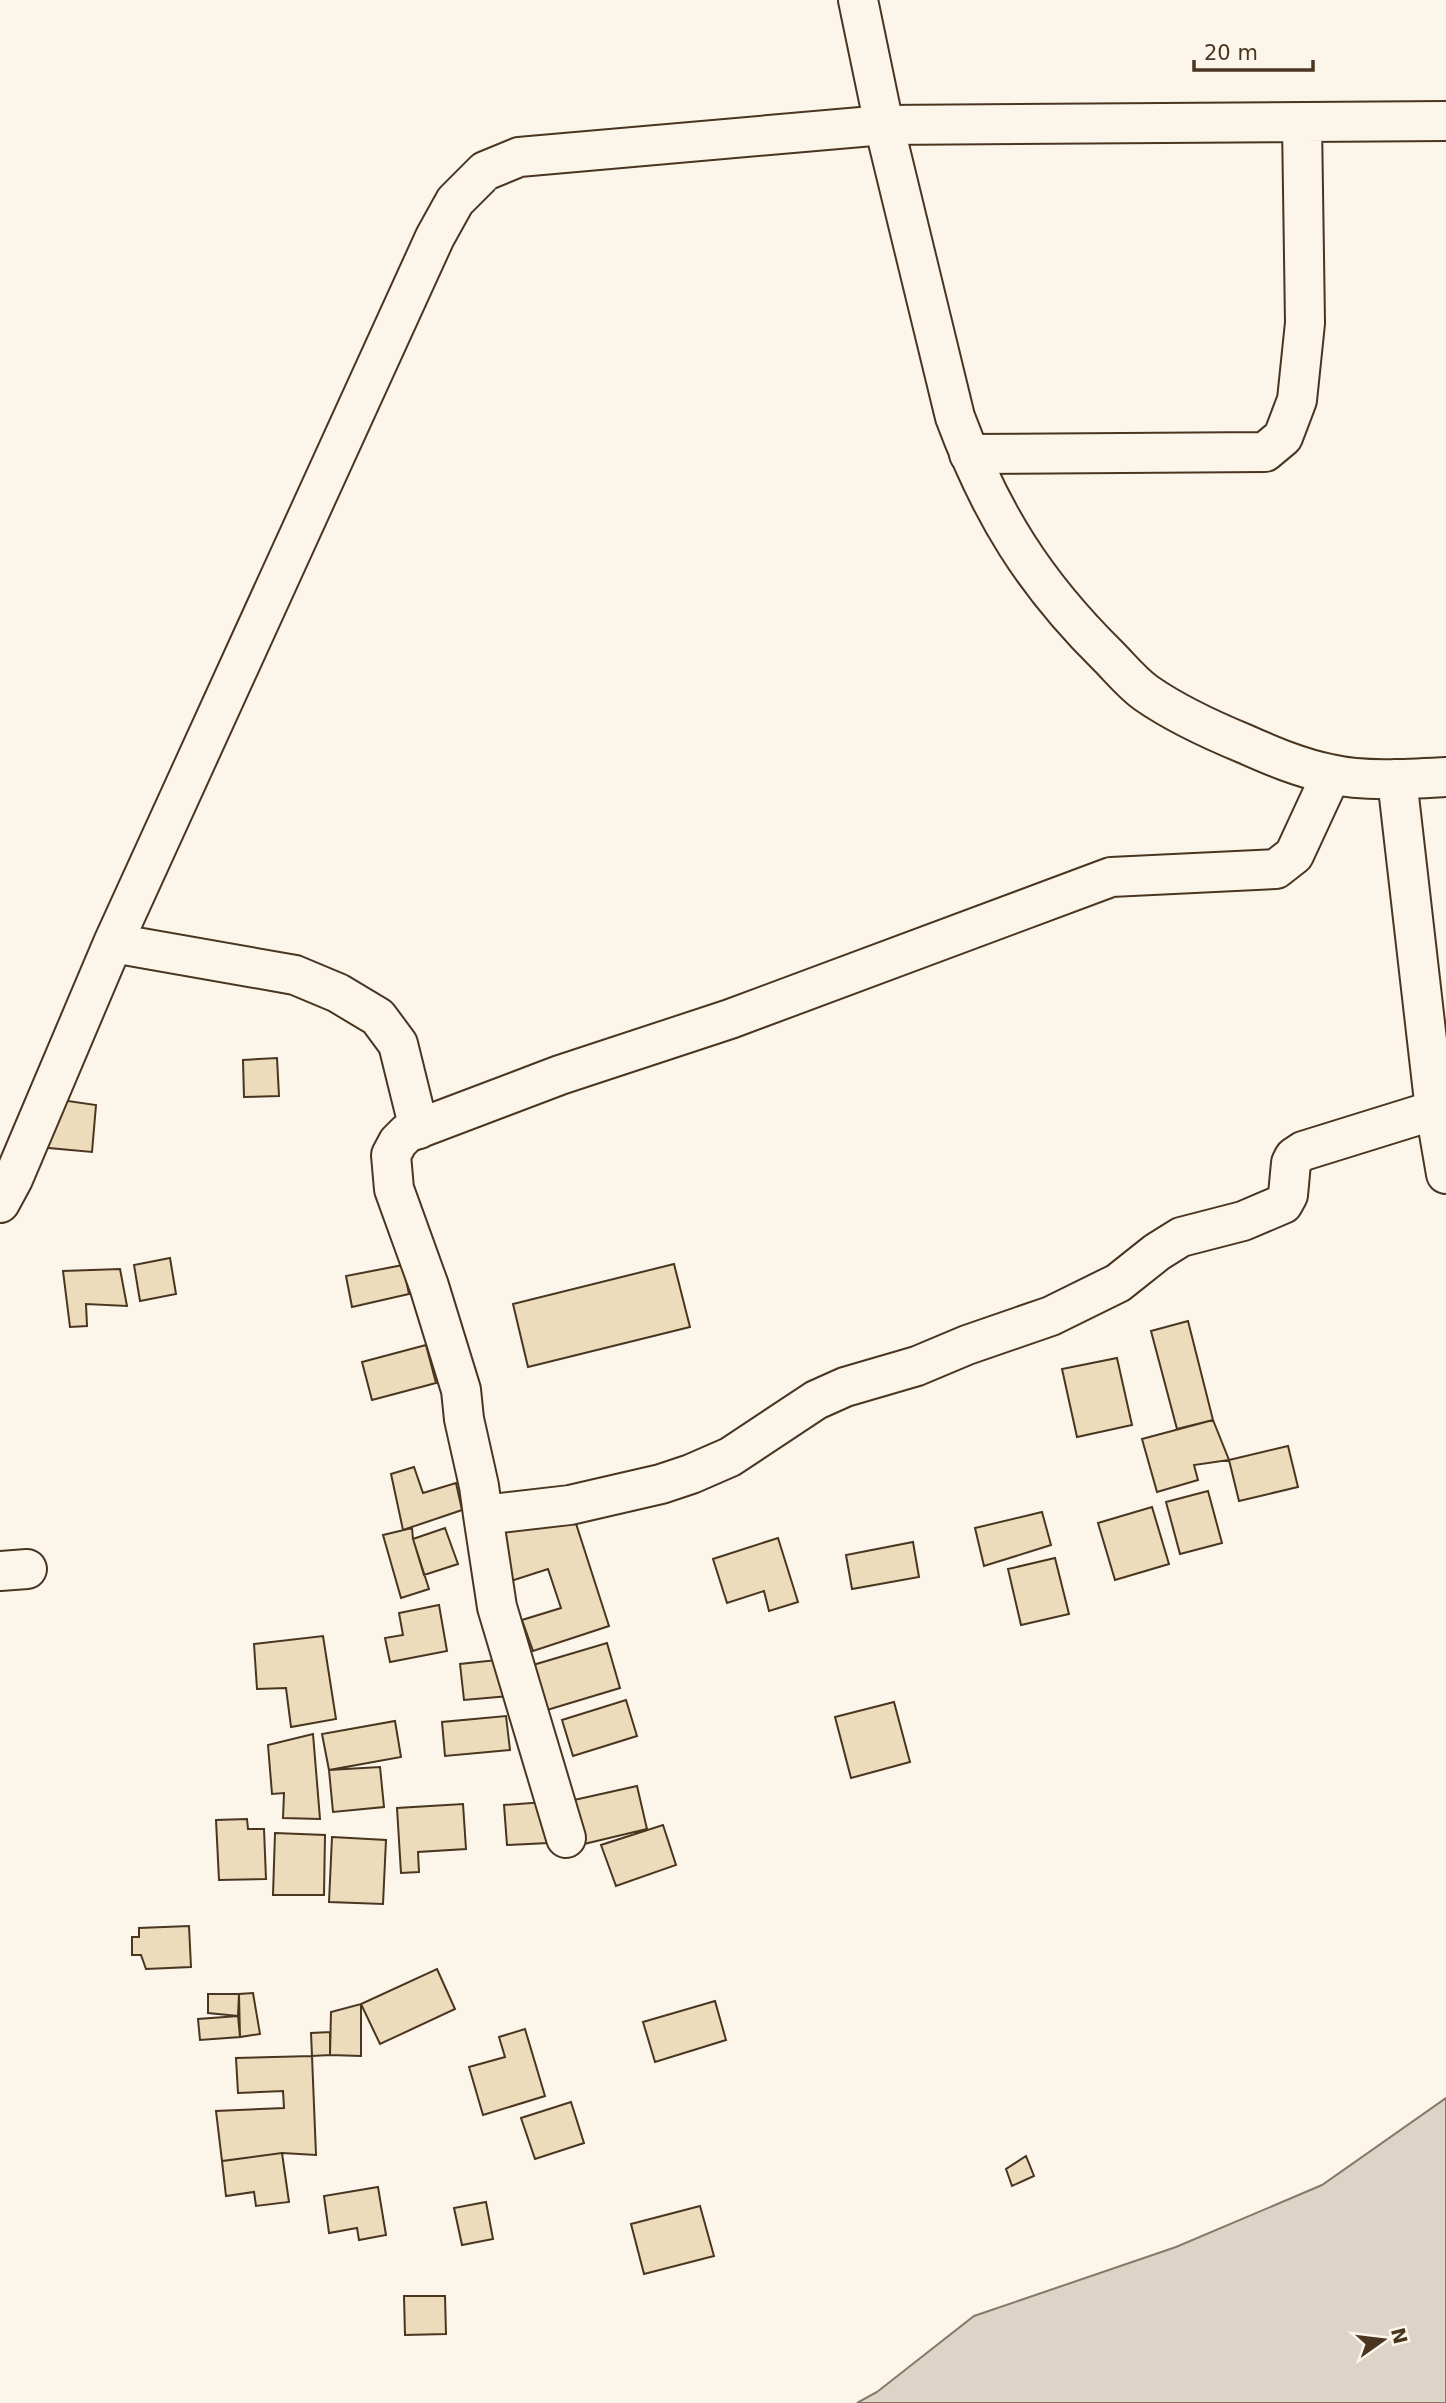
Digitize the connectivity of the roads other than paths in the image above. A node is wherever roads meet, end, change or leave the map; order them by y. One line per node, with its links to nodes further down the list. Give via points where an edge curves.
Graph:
1 (858, 0): 4 (main road)
2 (1446, 121): 3 (main road)
3 (1302, 123): 4 (main road); 5 (main road, via 1305,323 1297,400 1283,437 1265,452)
4 (884, 125): 5 (main road, via 955,417); 9 (main road, via 519,158 485,172 455,201)
5 (969, 454): 6 (main road, via 1006,529 1040,581 1145,692 1202,726 1275,758)
6 (1331, 775): 8 (main road); 11 (main road, via 1294,855 1276,869 1111,877)
7 (1446, 777): 8 (main road)
8 (1397, 779): 10 (main road)
9 (113, 943): 11 (main road, via 295,975 378,1017 398,1044); 13 (main road)
10 (1435, 1110): 12 (main road); 14 (main road, via 1303,1151 1291,1163 1283,1204 1243,1221 1181,1237 1118,1283 1051,1315 825,1396 720,1461 661,1484 587,1501)
11 (419, 1129): 14 (main road, via 407,1133 391,1155 394,1189 461,1390)
12 (1446, 1174)
13 (0, 1203)
14 (483, 1515): 15 (main road, via 497,1607)
15 (566, 1838)

